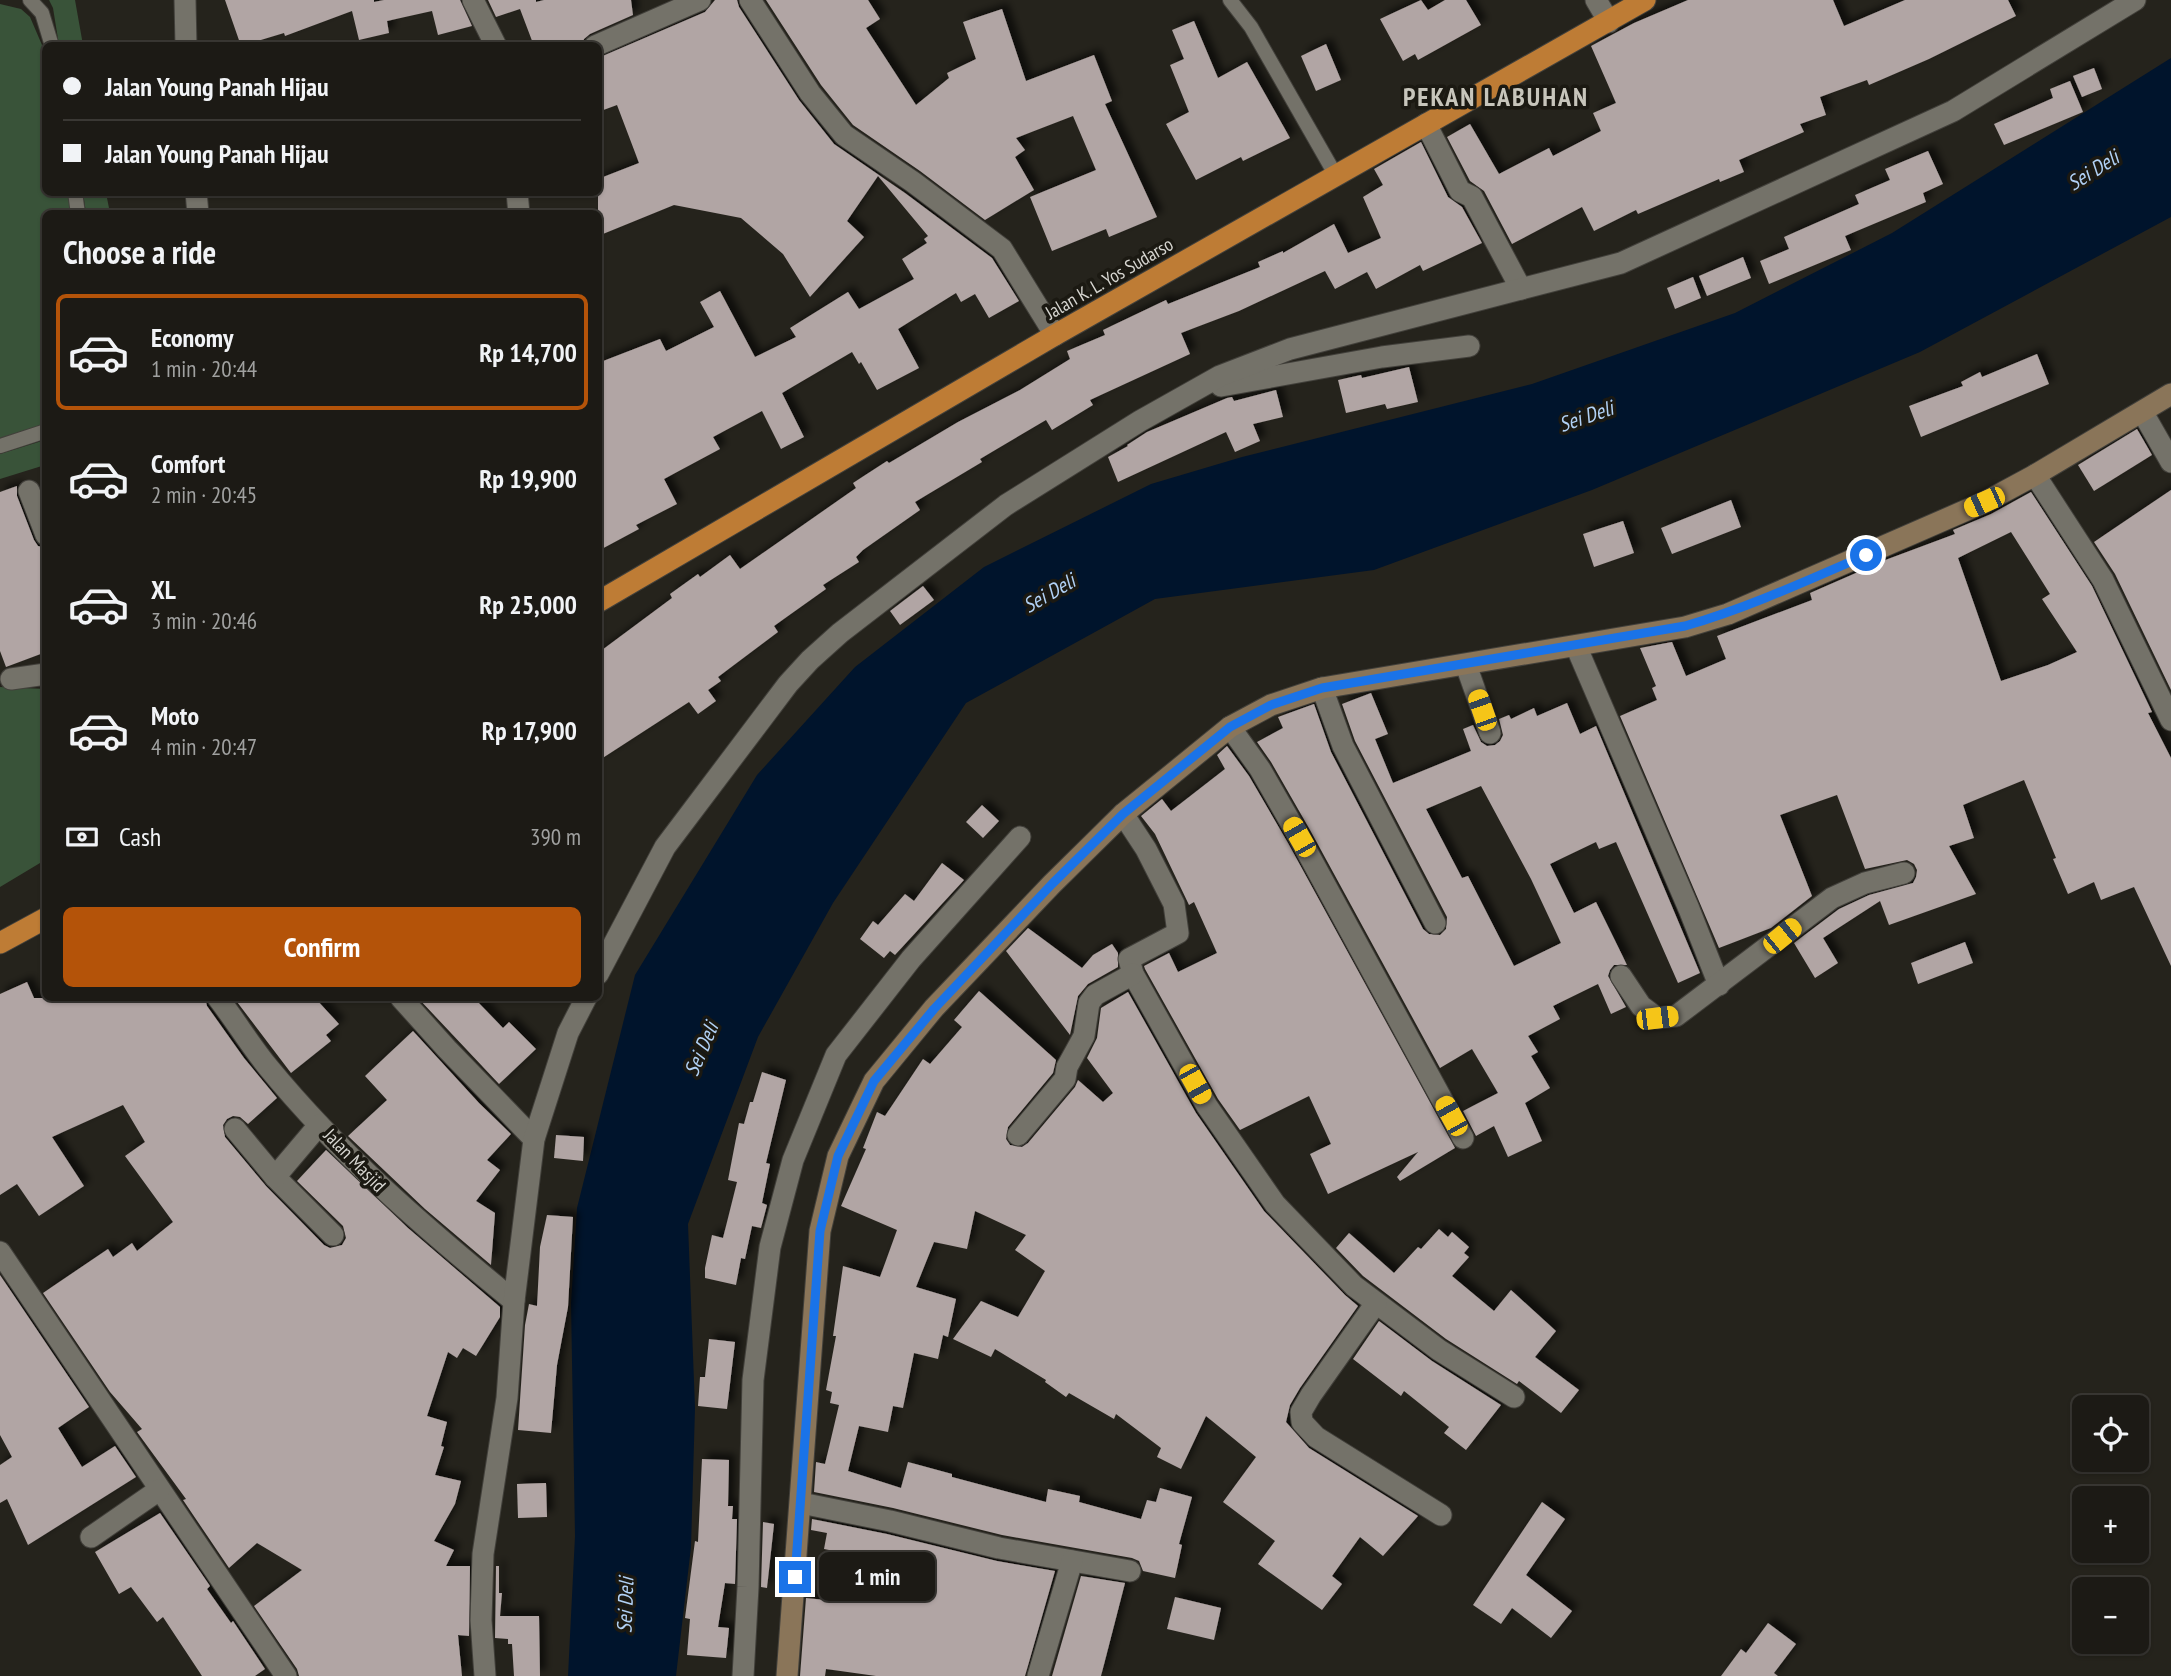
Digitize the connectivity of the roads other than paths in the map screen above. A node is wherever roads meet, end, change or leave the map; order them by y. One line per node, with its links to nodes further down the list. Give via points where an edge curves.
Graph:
1 (30, 0): 12 (lane, via 42,13)
2 (185, 0): 13 (street)
3 (474, 0): 14 (street)
4 (700, 0): 15 (street)
5 (750, 0): 19 (street, via 810,93 844,135 1002,250)
6 (1230, 0): 17 (lane, via 1251,27)
7 (1596, 0): 11 (street)
8 (1645, 0): 11 (highway, Jalan K. L. Yos Sudarso)
9 (2135, 0): 10 (street)
10 (2113, 6): 18 (street, via 1953,111 1621,263)
11 (1609, 22): 16 (highway, Jalan K. L. Yos Sudarso)
12 (51, 42)
13 (186, 42)
14 (493, 42)
15 (602, 43)
16 (1426, 124): 17 (highway, Jalan K. L. Yos Sudarso); 18 (street, via 1451,175 1462,193 1472,197)
17 (1335, 174): 19 (highway, Jalan K. L. Yos Sudarso)
18 (1521, 289): 21 (street, via 1290,349)
19 (1055, 335): 30 (highway, Jalan K. L. Yos Sudarso)
20 (1469, 346): 21 (street)
21 (1191, 392): 45 (street, via 1006,505 810,660 665,847)
22 (2171, 394): 23 (street)
23 (2143, 413): 26 (street); 27 (street)
24 (42, 432): 25 (lane)
25 (0, 446)
26 (2171, 462)
27 (2035, 475): 31 (street, via 1984,502 1728,614); 36 (street, via 2103,580)
28 (29, 491): 29 (street)
29 (42, 525)
30 (602, 600)
31 (1576, 646): 32 (street); 48 (street)
32 (1466, 665): 35 (street); 38 (street)
33 (42, 675): 34 (street)
34 (11, 679)
35 (1322, 688): 37 (street, via 1271,705); 43 (street, via 1343,746)
36 (2171, 720)
37 (1230, 727): 39 (street); 55 (street, via 1299,837)
38 (1490, 733)
39 (1123, 814): 46 (street, via 1174,904 1178,933 1129,959); 64 (street, via 934,1009 874,1081 838,1156 820,1231)
40 (1020, 837): 71 (street, via 911,959 836,1055 793,1160 770,1247 753,1380)
41 (1904, 873): 48 (street, via 1832,898)
42 (42, 920): 44 (highway)
43 (1435, 923)
44 (0, 943)
45 (602, 966)
46 (1133, 974): 54 (street, via 1089,1003 1084,1036 1065,1079); 61 (street, via 1207,1106 1275,1204)
47 (1621, 976): 48 (street, via 1641,1006 1657,1018 1676,1016)
48 (1719, 985)
49 (220, 1001): 52 (street, Jalan Masjid, via 267,1066)
50 (404, 1001): 56 (street)
51 (584, 1001): 56 (street, via 568,1033)
52 (319, 1125): 57 (street); 60 (street, Jalan Masjid, via 385,1192)
53 (235, 1129): 57 (street)
54 (1018, 1135)
55 (1463, 1138)
56 (534, 1139): 60 (street)
57 (275, 1177): 58 (street)
58 (333, 1235)
59 (0, 1252): 63 (street)
60 (514, 1301): 70 (street, via 507,1398 483,1554)
61 (1376, 1303): 62 (street); 65 (street, via 1311,1395 1301,1412 1302,1422 1316,1437)
62 (1514, 1397)
63 (159, 1490): 66 (street); 69 (street)
64 (801, 1503): 67 (street); 72 (street)
65 (1441, 1515)
66 (91, 1537)
67 (1072, 1561): 68 (street); 73 (street)
68 (1130, 1571)
69 (286, 1676)
70 (485, 1676)
71 (743, 1676)
72 (787, 1676)
73 (1038, 1676)

